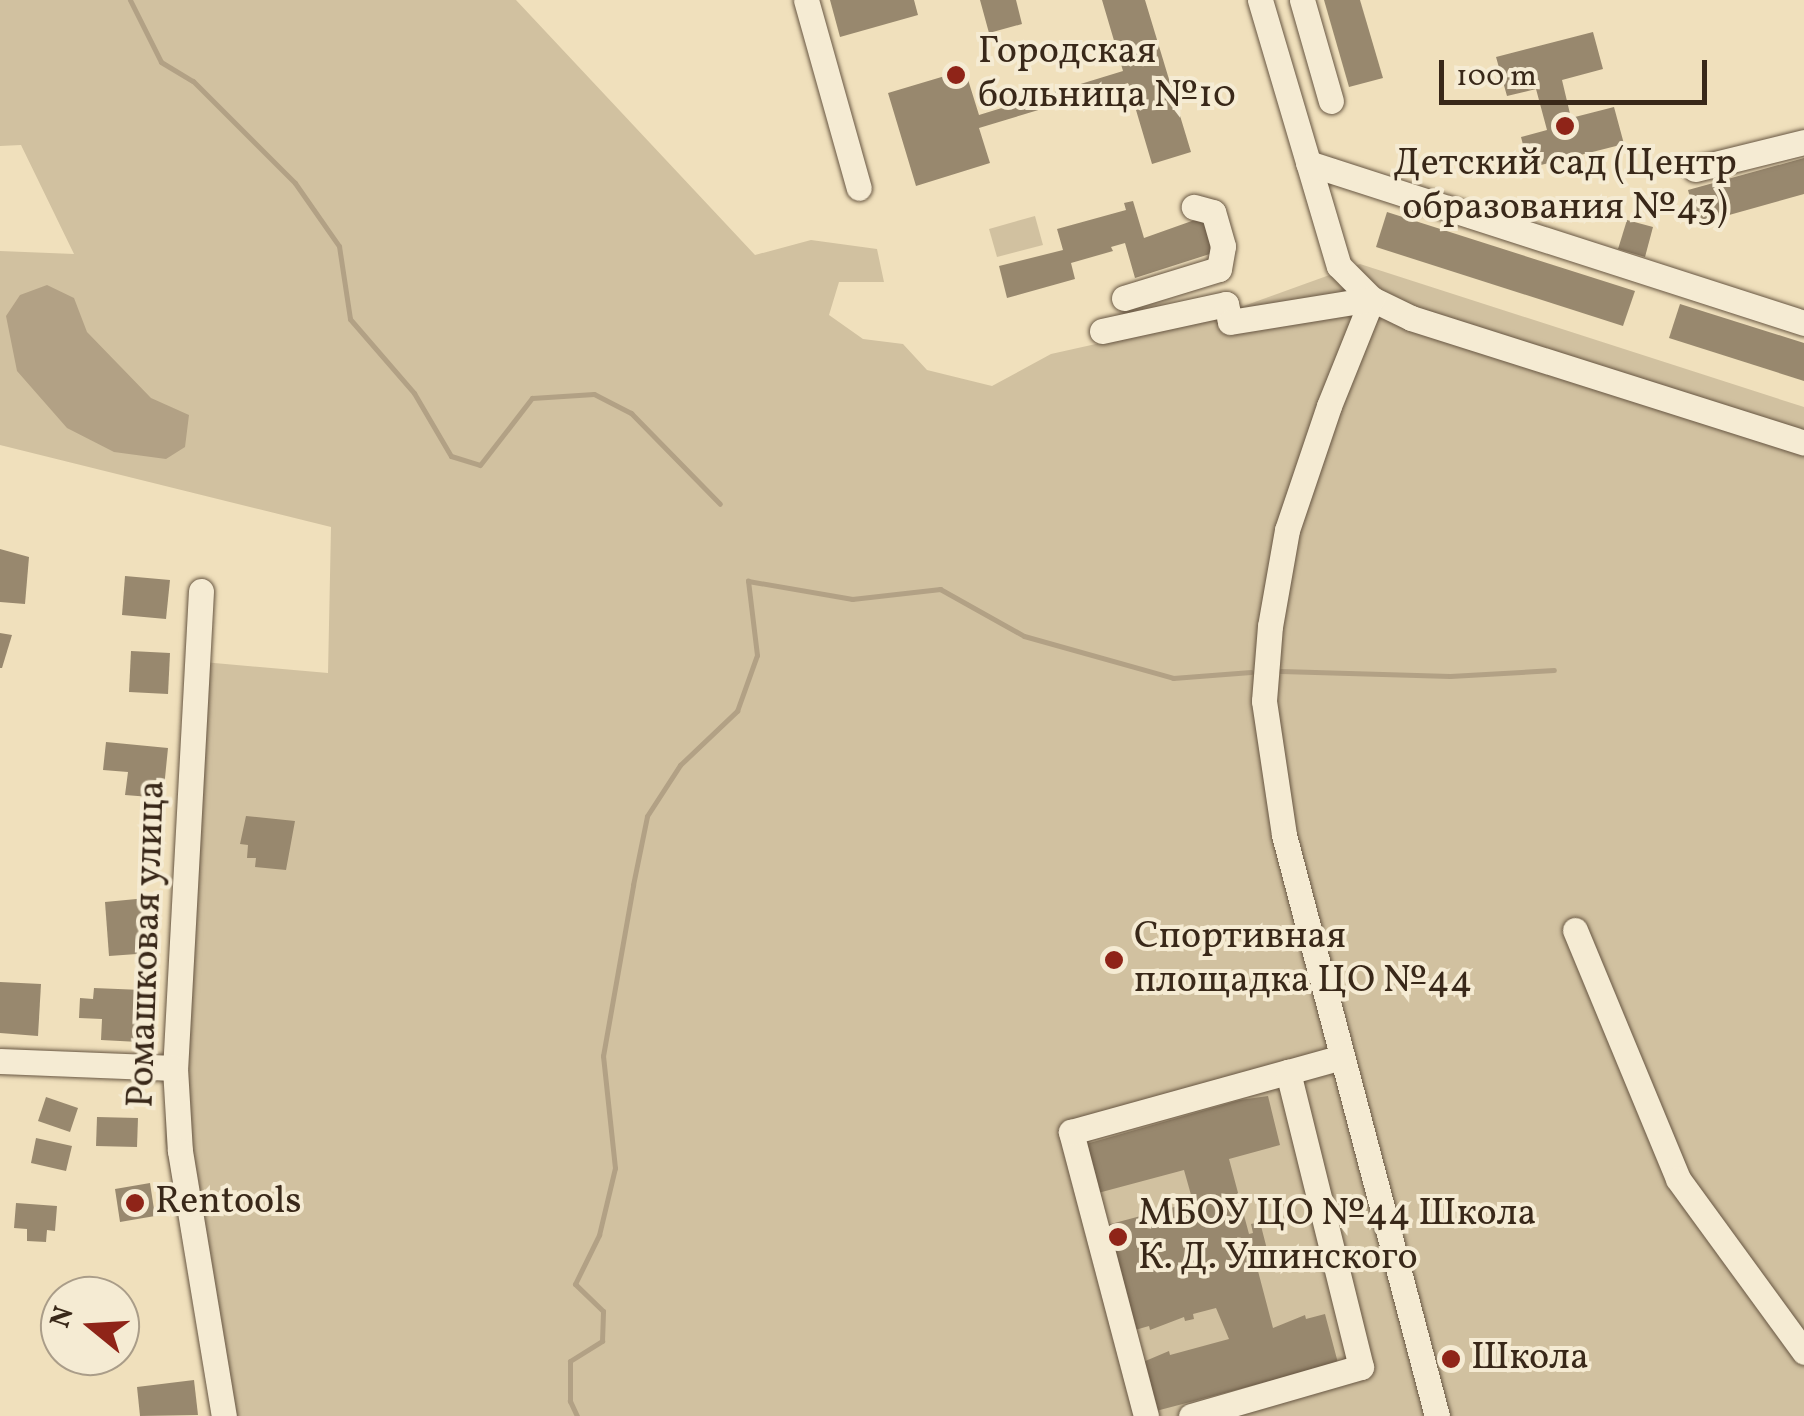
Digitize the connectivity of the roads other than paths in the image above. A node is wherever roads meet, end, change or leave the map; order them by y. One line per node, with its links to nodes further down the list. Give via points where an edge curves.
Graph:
1 (806, 0): 8 (street)
2 (1303, 2): 3 (street); 4 (street)
3 (1263, 8): 6 (street)
4 (1332, 101)
5 (1804, 142): 7 (street)
6 (1308, 163): 12 (street, via 1339,266); 14 (street)
7 (1696, 169)
8 (859, 188)
9 (1194, 207): 10 (street, via 1213,212 1224,246)
10 (1220, 269): 11 (street); 13 (street)
11 (1124, 298)
12 (1372, 298): 13 (street, via 1230,322); 16 (street, via 1411,318); 19 (street, via 1288,530 1264,701 1284,835)
13 (1226, 304): 15 (street)
14 (1804, 324)
15 (1102, 331)
16 (1804, 442)
17 (200, 591): 21 (street, Ромашковая улица)
18 (1575, 930): 23 (street, via 1678,1179)
19 (1342, 1057): 22 (street); 24 (street)
20 (0, 1060): 21 (street)
21 (175, 1068): 25 (street, Ромашковая улица, via 180,1151)
22 (1288, 1072): 26 (street, via 1071,1132); 27 (street, via 1361,1366)
23 (1804, 1352)
24 (1430, 1415)
25 (224, 1416)
26 (1146, 1416)
27 (1190, 1416)

